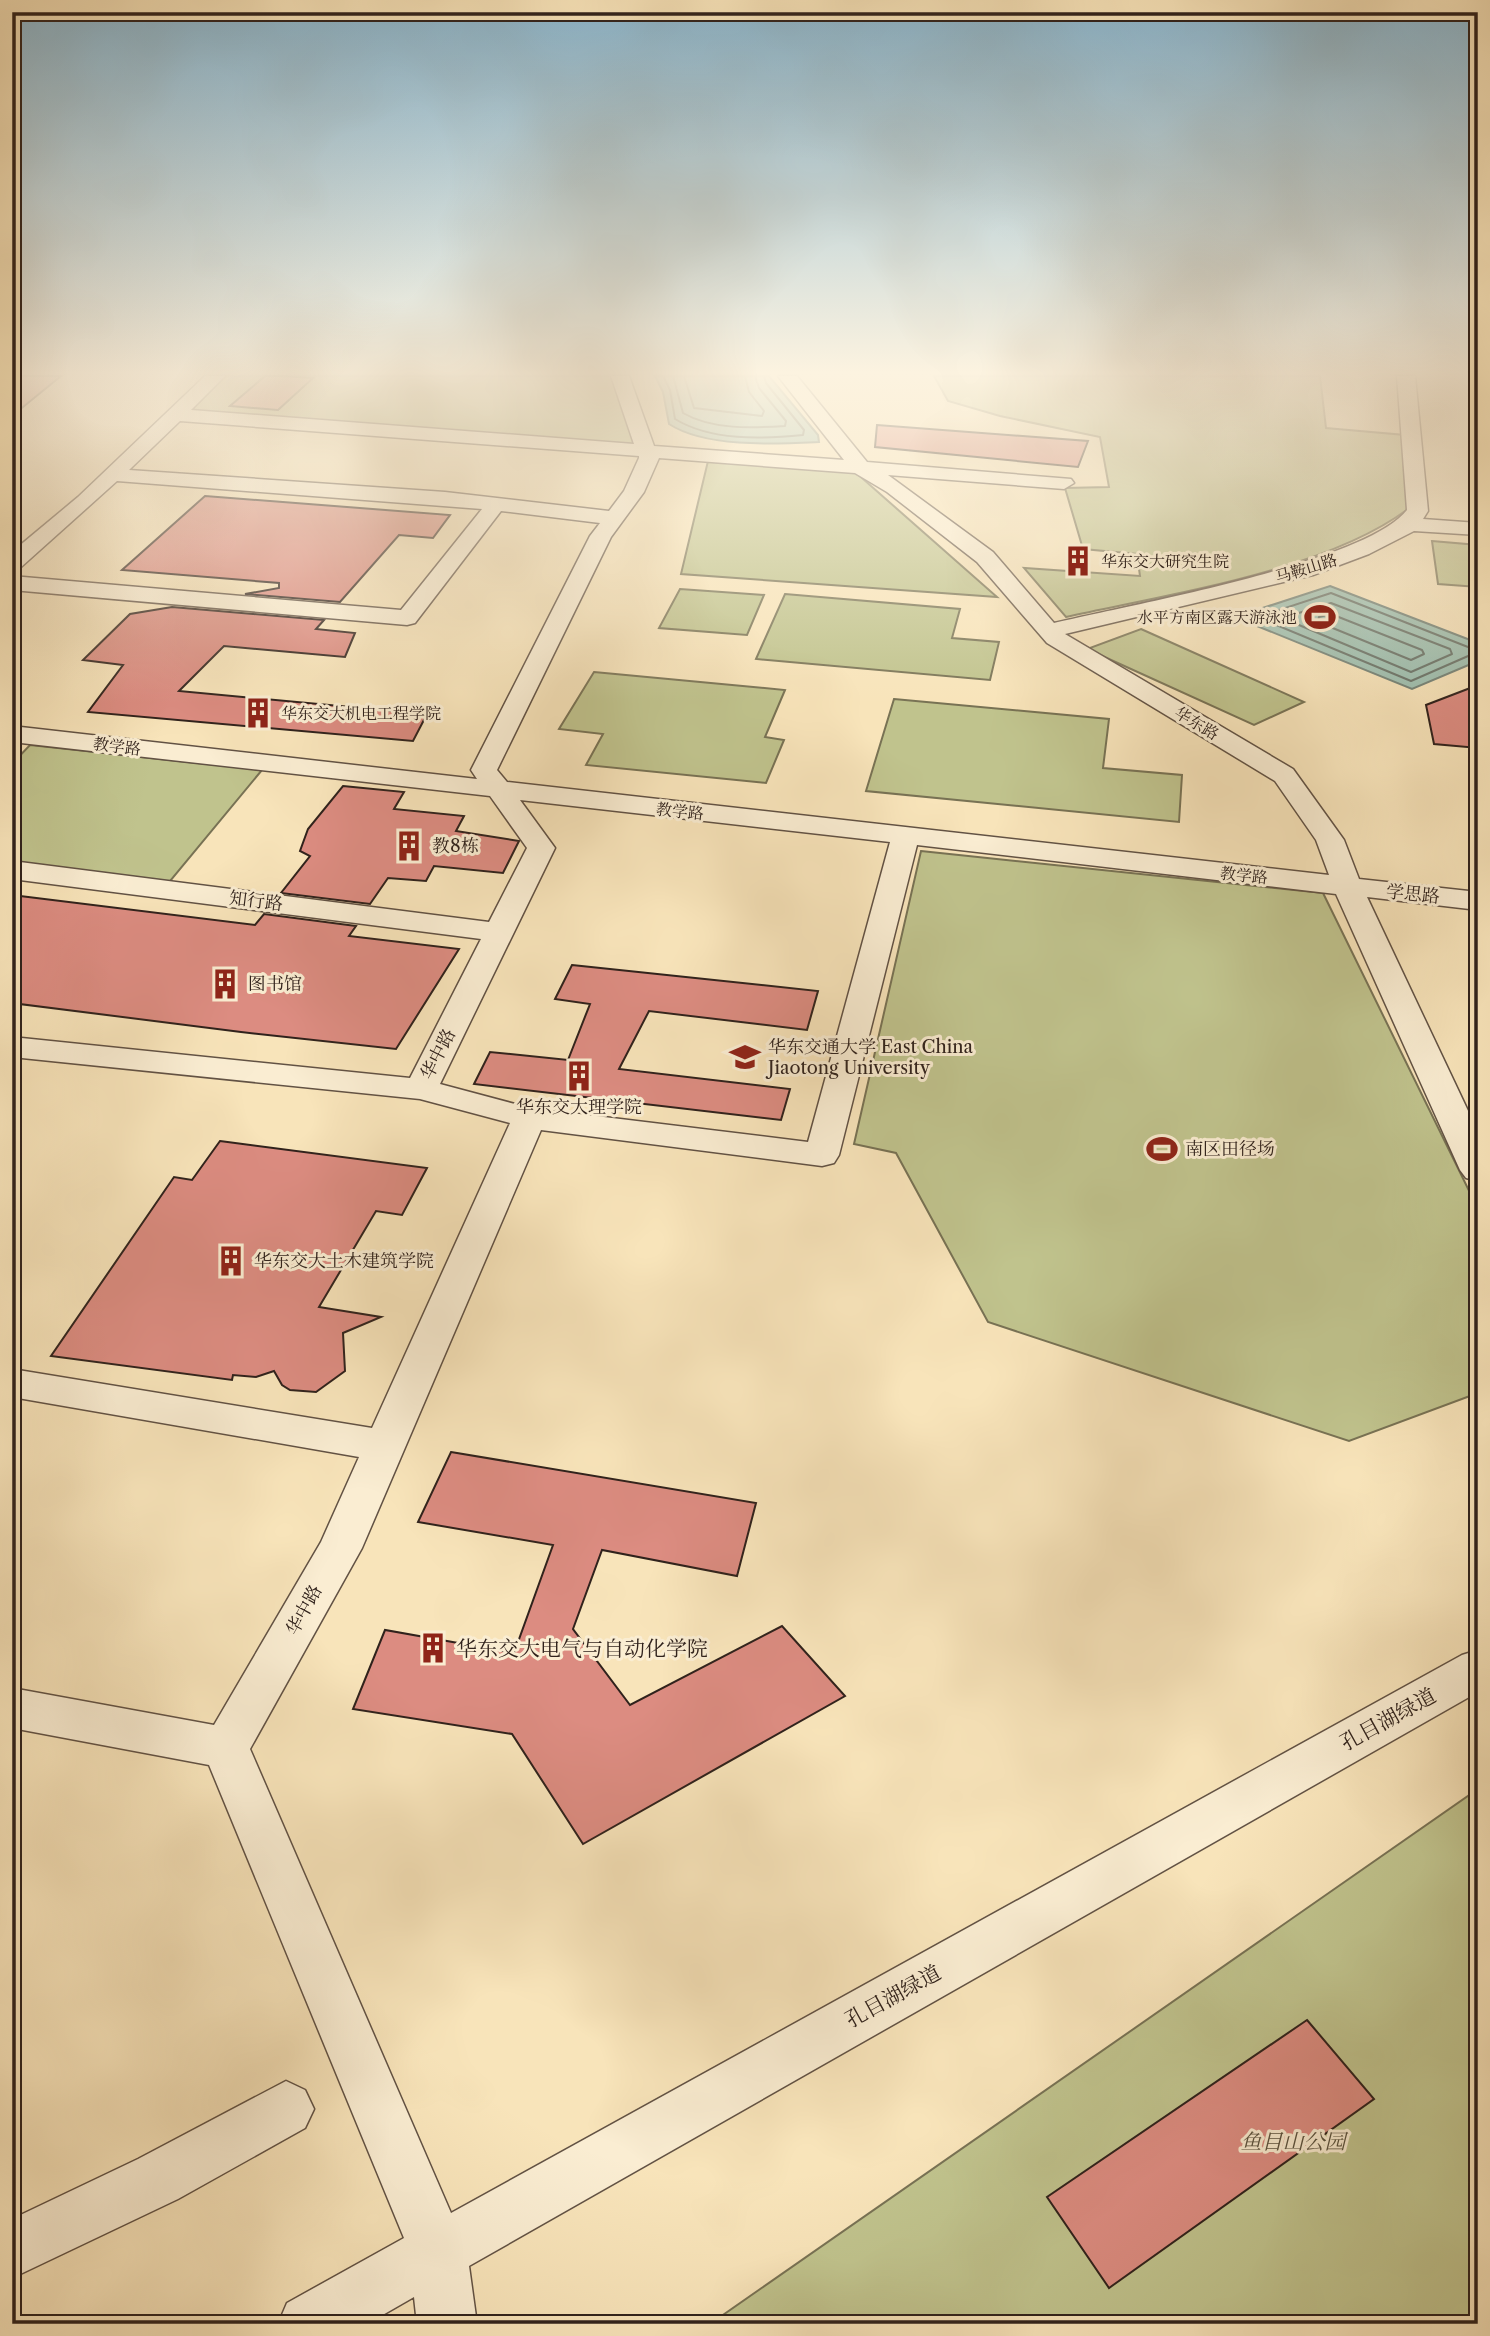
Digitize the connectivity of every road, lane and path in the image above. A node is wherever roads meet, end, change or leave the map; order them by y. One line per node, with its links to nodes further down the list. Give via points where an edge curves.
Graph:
1 (102, 485): 10 (street)
2 (245, 485): 6 (street)
3 (637, 485): 7 (street, 华中路)
4 (889, 485): 12 (street, 华东路, via 985,557)
5 (1415, 485): 8 (street, via 1418,511)
6 (496, 504): 7 (street); 11 (street, via 407,618)
7 (614, 518): 14 (street, 华中路, via 484,770)
8 (1408, 524): 9 (street); 12 (street, 马鞍山路, via 1362,549 1304,570)
9 (1478, 529)
10 (12, 563)
11 (12, 583)
12 (1049, 631): 17 (street, 华东路, via 1284,775 1331,840)
13 (12, 734): 14 (street, 教学路)
14 (499, 791): 15 (street, 教学路); 19 (street, 华中路, via 541,848)
15 (905, 837): 17 (street, 教学路); 22 (street, via 822,1155)
16 (12, 870): 19 (street, 知行路)
17 (1348, 887): 18 (street, 学思路); 23 (street, 华东路)
18 (1478, 901)
19 (500, 932): 21 (street, 华中路)
20 (12, 1047): 21 (street)
21 (421, 1089): 22 (street, 华中路)
22 (529, 1118): 25 (street, 华中路)
23 (1478, 1170)
24 (12, 1383): 25 (street)
25 (385, 1446): 28 (street, 华中路, via 340,1548)
26 (1478, 1669): 31 (street, 孔目湖绿道)
27 (12, 1708): 28 (street)
28 (226, 1748): 31 (street)
29 (286, 2109): 30 (street, via 158,2179)
30 (12, 2249)
31 (438, 2251): 32 (street, 孔目湖绿道); 33 (street)
32 (308, 2324)
33 (447, 2324)

